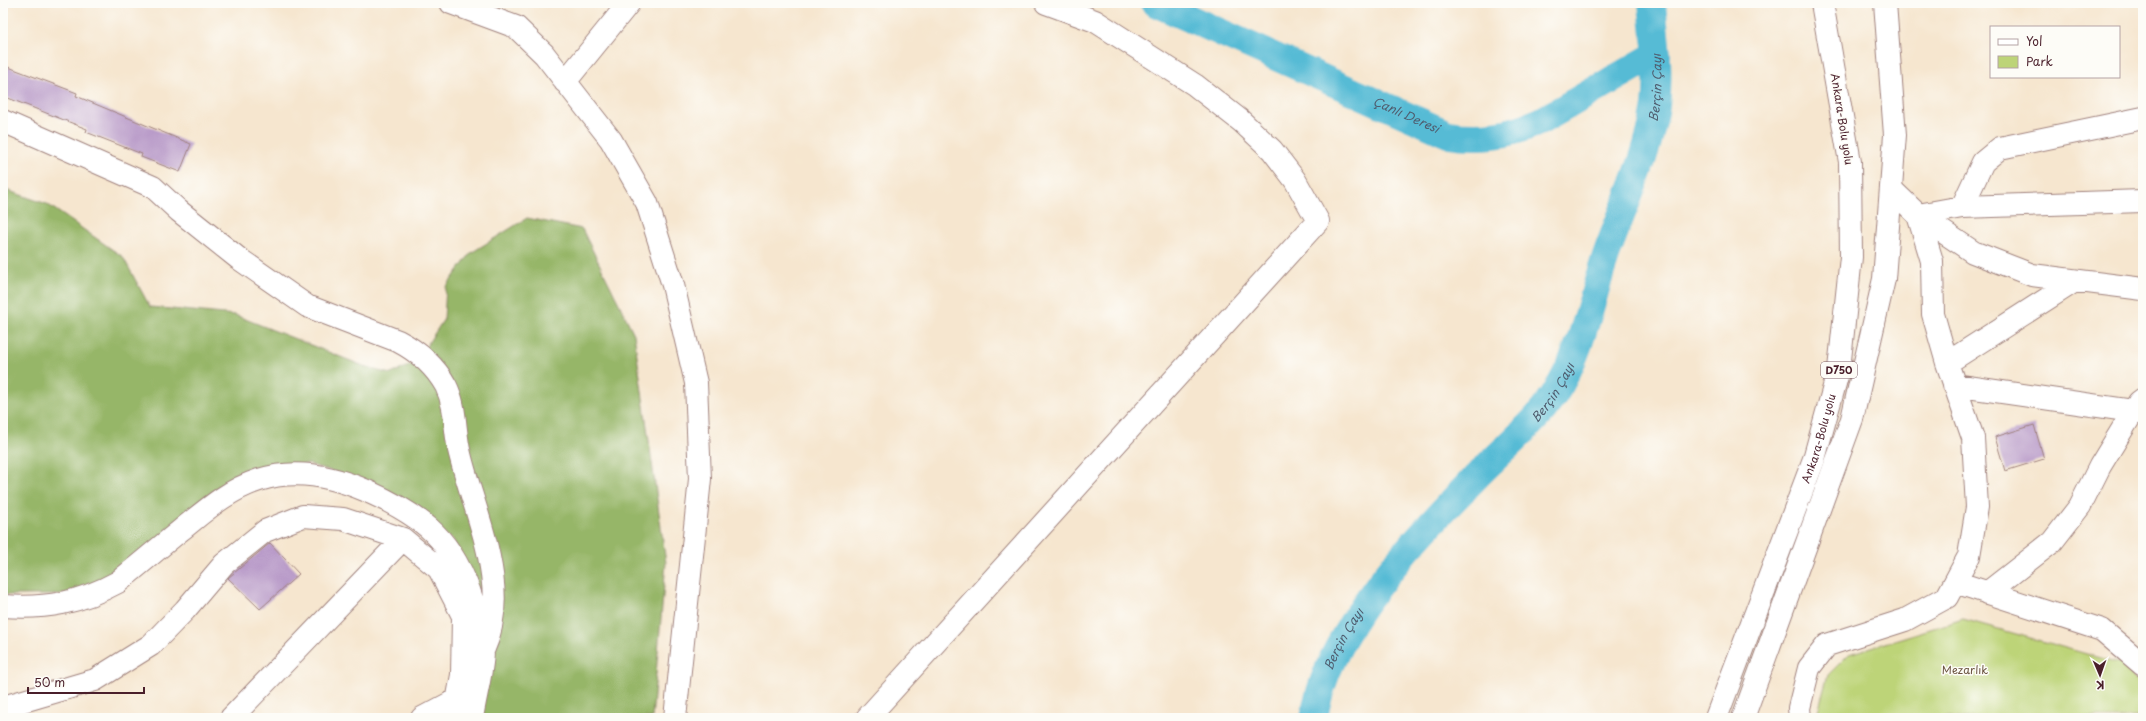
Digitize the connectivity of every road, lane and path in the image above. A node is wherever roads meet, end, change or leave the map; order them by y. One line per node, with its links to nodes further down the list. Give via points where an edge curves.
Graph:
1 (451, 3): 6 (main road, via 516,26 544,54)
2 (629, 3): 6 (main road)
3 (1046, 3): 30 (main road, via 1095,21 1195,86 1241,121 1277,156 1295,180 1318,221)
4 (1822, 3): 31 (main road, Ankara-Bolu yolu / D750, via 1850,162 1850,257 1839,369 1814,459)
5 (1885, 3): 9 (main road, Ankara-Bolu yolu / D750, via 1895,135)
6 (565, 82): 29 (main road, via 611,140 647,203 673,285 696,383 700,479)
7 (3, 121): 22 (main road, via 153,186 238,258 307,306 411,348 432,366 444,382 451,400 459,452 486,543 494,598 489,637)
8 (2141, 122): 11 (main road, via 2000,148 1983,162)
9 (1891, 189): 12 (main road); 32 (main road, Ankara-Bolu yolu / D750, via 1884,279 1852,419)
10 (2143, 201): 11 (main road)
11 (1962, 207): 12 (main road)
12 (1918, 215): 13 (main road, via 1973,252 2032,276); 15 (main road, via 1932,262 1933,314)
13 (2075, 281): 14 (main road); 15 (main road)
14 (2143, 289)
15 (1947, 363): 16 (main road)
16 (1954, 385): 17 (main road); 19 (main road, via 1973,438 1977,507 1969,556)
17 (2138, 405): 20 (main road, via 2100,466 2080,506 2052,542)
18 (403, 539): 24 (main road, via 343,519 303,516 265,531 224,564 185,610 151,644 95,680); 25 (main road, via 438,569 462,616 462,675); 26 (main road)
19 (1955, 582): 20 (main road); 33 (main road, via 1947,598 1905,620 1827,645 1809,668 1799,708)
20 (1987, 593): 23 (main road, via 2102,630)
21 (3, 606): 22 (main road, via 30,608 63,604 93,594 118,582 234,490 276,475 311,474 348,483 376,495 426,524 436,533 453,555 466,582 478,618)
22 (483, 651): 28 (main road)
23 (2143, 665)
24 (3, 707)
25 (456, 708): 27 (main road)
26 (231, 718)
27 (422, 718)
28 (472, 718)
29 (675, 718)
30 (867, 718)
31 (1716, 718)
32 (1743, 718)
33 (1800, 718)

